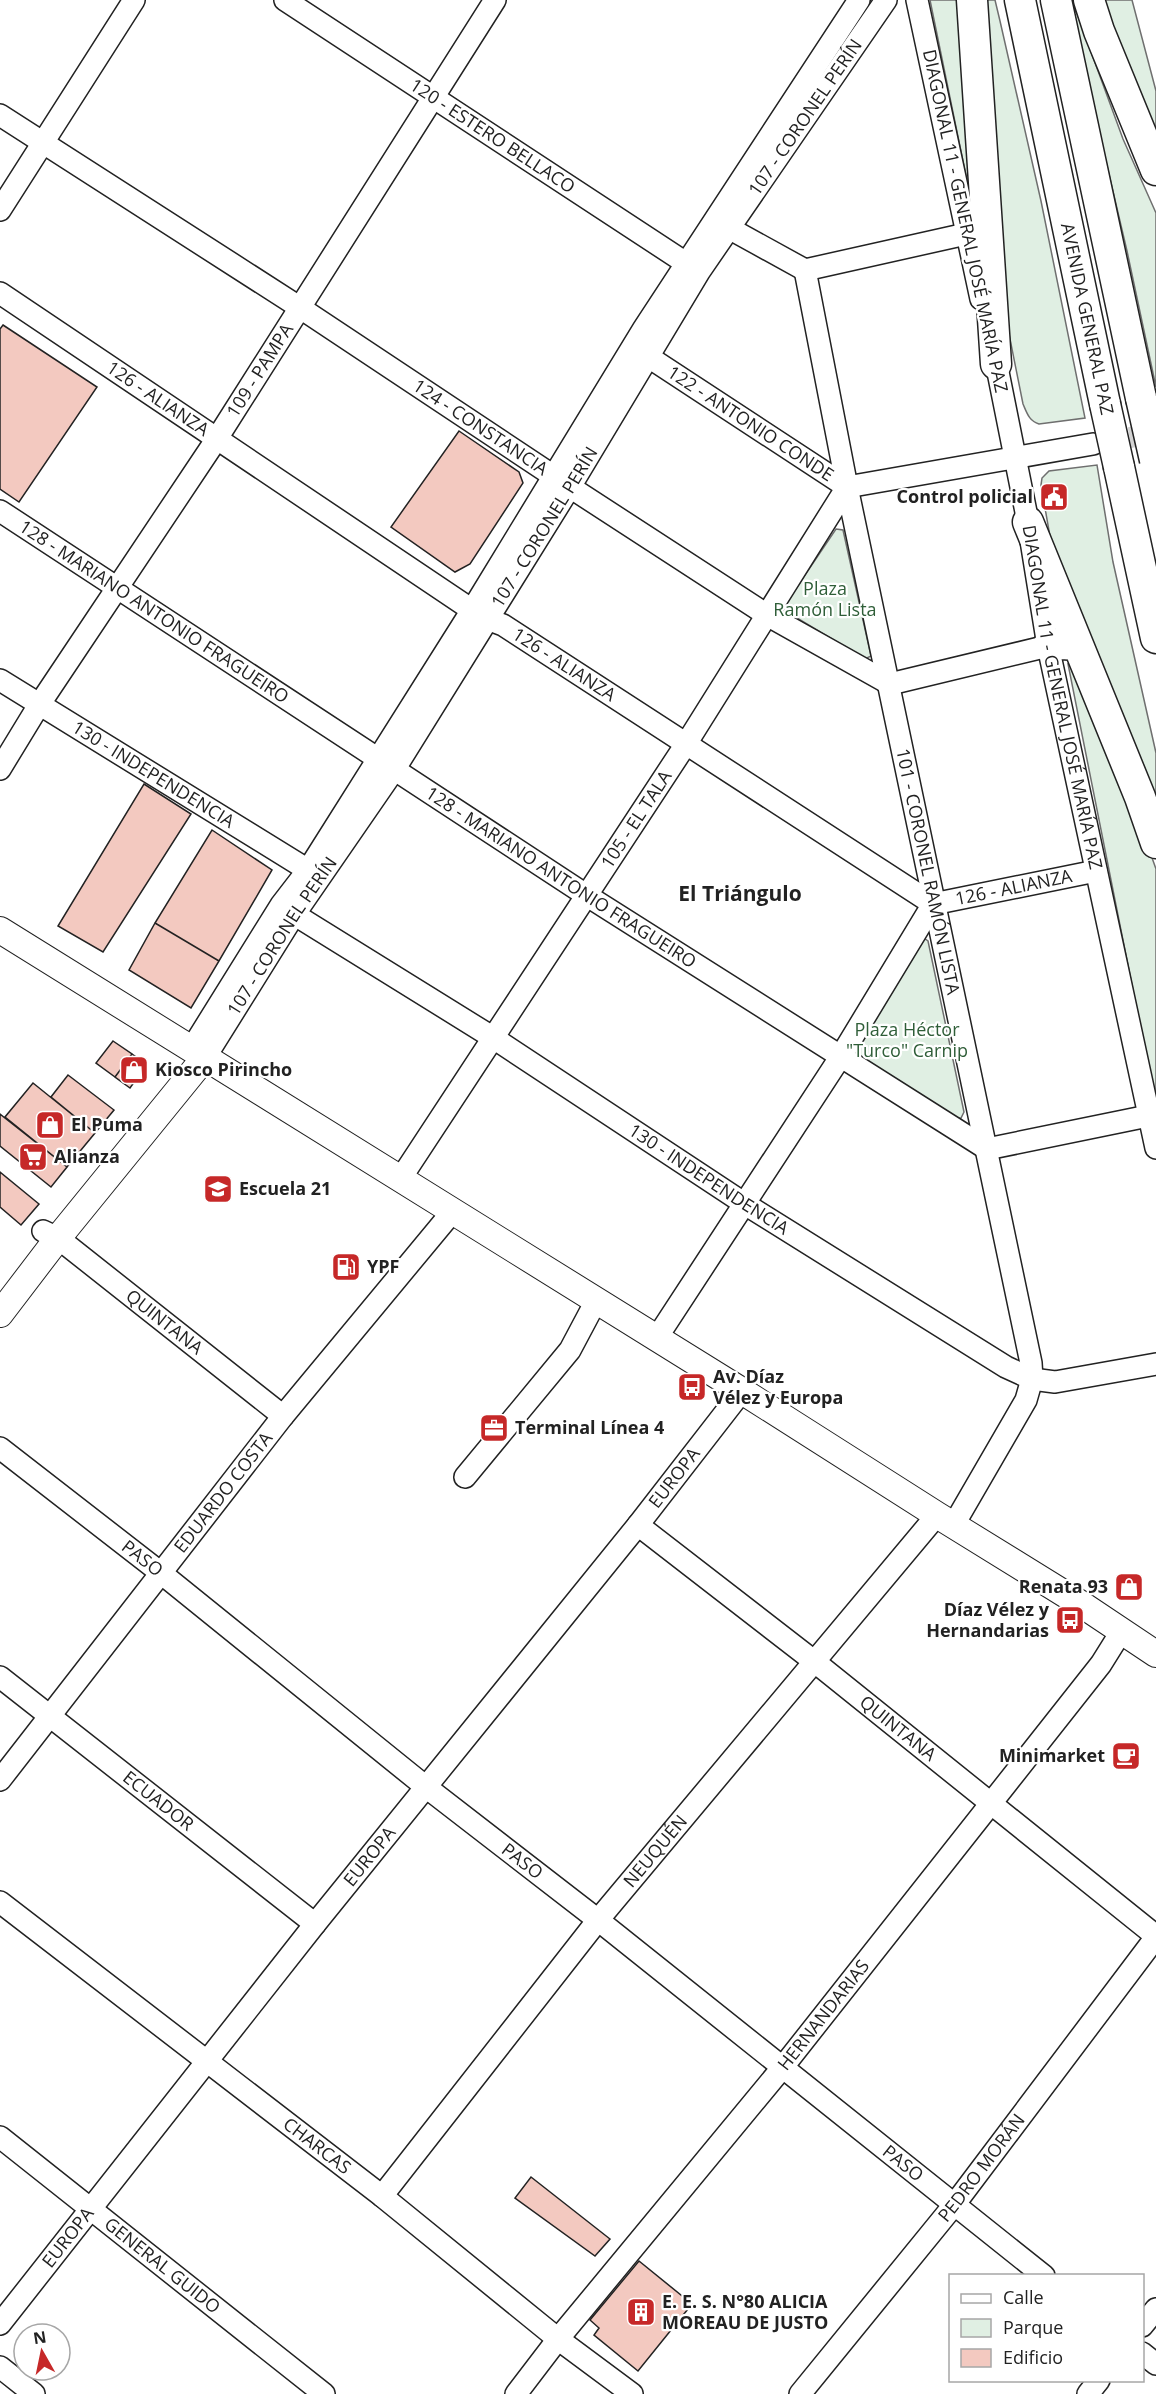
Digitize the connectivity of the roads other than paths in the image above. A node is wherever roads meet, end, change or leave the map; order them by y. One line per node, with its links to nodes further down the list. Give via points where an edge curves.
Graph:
1 (134, 0): 13 (street)
2 (285, 0): 11 (street, 120 - ESTERO BELLACO)
3 (495, 0): 11 (street, 109 - PAMPA)
4 (859, 0): 16 (street, 107 - CORONEL PERÍN)
5 (886, 0): 16 (street, 107 - CORONEL PERÍN)
6 (917, 0): 17 (street, DIAGONAL 11 - GENERAL JOSÉ MARÍA PAZ)
7 (972, 0): 23 (highway)
8 (1020, 0): 35 (highway, AVENIDA GENERAL PAZ, bridge)
9 (1056, 0): 27 (highway, AVENIDA GENERAL PAZ, bridge)
10 (1089, 0): 14 (highway)
11 (434, 97): 18 (street, 120 - ESTERO BELLACO); 21 (street, 109 - PAMPA)
12 (0, 115): 13 (street, 124 - CONSTANCIA)
13 (42, 142): 15 (street); 21 (street, 124 - CONSTANCIA)
14 (1156, 170)
15 (0, 210)
16 (721, 224): 18 (street, 107 - CORONEL PERÍN); 19 (street)
17 (966, 234): 19 (street); 23 (street, DIAGONAL 11 - GENERAL JOSÉ MARÍA PAZ)
18 (693, 268): 22 (street, 107 - CORONEL PERÍN)
19 (804, 270): 29 (street, 101 - CORONEL RAMÓN LISTA)
20 (0, 293): 24 (street, 126 - ALIANZA)
21 (299, 307): 24 (street, 109 - PAMPA); 28 (street, 124 - CONSTANCIA)
22 (640, 351): 28 (street, 107 - CORONEL PERÍN); 29 (street, 122 - ANTONIO CONDE)
23 (996, 364): 26 (street, DIAGONAL 11 - GENERAL JOSÉ MARÍA PAZ)
24 (216, 440): 32 (street, 109 - PAMPA); 33 (street, 126 - ALIANZA)
25 (1093, 444): 26 (street, 122 - ANTONIO CONDE)
26 (1015, 458): 29 (street, 122 - ANTONIO CONDE); 31 (street, DIAGONAL 11 - GENERAL JOSÉ MARÍA PAZ)
27 (1156, 463)
28 (562, 482): 33 (street, 107 - CORONEL PERÍN); 34 (street, 124 - CONSTANCIA)
29 (847, 487): 34 (street, 105 - EL TALA); 39 (street, 101 - CORONEL RAMÓN LISTA)
30 (0, 512): 32 (street, 128 - MARIANO ANTONIO FRAGUEIRO)
31 (1028, 522): 36 (highway); 37 (street, DIAGONAL 11 - GENERAL JOSÉ MARÍA PAZ)
32 (116, 589): 40 (street, 109 - PAMPA); 42 (street, 128 - MARIANO ANTONIO FRAGUEIRO)
33 (479, 615): 41 (street, 126 - ALIANZA, via 503,626); 42 (street, 107 - CORONEL PERÍN)
34 (767, 615): 39 (street, 124 - CONSTANCIA); 41 (street, 105 - EL TALA)
35 (1156, 638)
36 (1078, 645): 37 (highway); 44 (highway)
37 (1048, 646): 39 (street); 46 (street, DIAGONAL 11 - GENERAL JOSÉ MARÍA PAZ)
38 (0, 680): 40 (street, 130 - INDEPENDENCIA)
39 (890, 684): 48 (street, 101 - CORONEL RAMÓN LISTA)
40 (39, 705): 43 (street, 109 - PAMPA); 45 (street, 130 - INDEPENDENCIA)
41 (686, 744): 47 (street, 105 - EL TALA); 48 (street, 126 - ALIANZA)
42 (386, 765): 45 (street, 107 - CORONEL PERÍN); 47 (street, 128 - MARIANO ANTONIO FRAGUEIRO); 49 (street, 107 - CORONEL PERÍN)
43 (0, 769)
44 (1156, 843)
45 (308, 870): 49 (street, 107 - CORONEL PERÍN)
46 (1096, 871): 48 (street, 126 - ALIANZA); 54 (street, DIAGONAL 11 - GENERAL JOSÉ MARÍA PAZ)
47 (586, 896): 51 (street, 105 - EL TALA); 53 (street, 128 - MARIANO ANTONIO FRAGUEIRO)
48 (933, 904): 53 (street); 56 (street, 101 - CORONEL RAMÓN LISTA)
49 (287, 910): 51 (street, 130 - INDEPENDENCIA); 52 (street, 107 - CORONEL PERÍN)
50 (0, 930): 52 (main road)
51 (492, 1037): 57 (street, 105 - EL TALA); 58 (street, 130 - INDEPENDENCIA)
52 (199, 1052): 57 (main road); 60 (main road)
53 (841, 1056): 56 (street, 128 - MARIANO ANTONIO FRAGUEIRO); 58 (street)
54 (1148, 1116): 55 (street, DIAGONAL 11 - GENERAL JOSÉ MARÍA PAZ); 56 (street)
55 (1156, 1148)
56 (987, 1149): 66 (street, 101 - CORONEL RAMÓN LISTA)
57 (401, 1178): 59 (main road)
58 (746, 1204): 64 (street); 66 (street, 130 - INDEPENDENCIA)
59 (453, 1211): 62 (main road); 68 (street, EDUARDO COSTA)
60 (50, 1234): 61 (main road); 63 (main road); 68 (street, QUINTANA)
61 (0, 1285)
62 (596, 1301): 64 (main road); 70 (street, via 570,1350)
63 (0, 1314)
64 (656, 1339): 67 (main road)
65 (1156, 1364): 66 (street, 130 - INDEPENDENCIA, via 1055,1382)
66 (1032, 1379): 71 (street, 101 - CORONEL RAMÓN LISTA, via 1026,1400)
67 (742, 1391): 71 (main road); 72 (street, EUROPA)
68 (283, 1416): 73 (street, EDUARDO COSTA)
69 (0, 1448): 73 (street, PASO)
70 (465, 1477)
71 (945, 1521): 74 (main road); 76 (street, NEUQUÉN)
72 (638, 1525): 76 (street, QUINTANA); 80 (street, EUROPA)
73 (161, 1573): 78 (street, EDUARDO COSTA); 80 (street, PASO)
74 (1121, 1632): 75 (main road); 81 (street, HERNANDARIAS, via 1101,1664)
75 (1156, 1654)
76 (815, 1662): 81 (street, QUINTANA); 83 (street, NEUQUÉN)
77 (0, 1677): 78 (street, ECUADOR)
78 (51, 1717): 79 (street, EDUARDO COSTA); 84 (street, ECUADOR)
79 (0, 1780)
80 (426, 1787): 83 (street, PASO); 84 (street, EUROPA)
81 (992, 1803): 85 (street, QUINTANA); 87 (street, HERNANDARIAS)
82 (0, 1902): 86 (street, CHARCAS)
83 (598, 1920): 87 (street, PASO); 89 (street, NEUQUÉN)
84 (315, 1924): 86 (street, EUROPA)
85 (1156, 1937): 90 (street, PEDRO MORÁN)
86 (208, 2062): 89 (street, CHARCAS); 91 (street, EUROPA)
87 (782, 2068): 90 (street, PASO); 96 (street, HERNANDARIAS)
88 (0, 2137): 91 (street, GENERAL GUIDO)
89 (382, 2196): 96 (street, CHARCAS)
90 (954, 2205): 92 (street, PASO); 105 (street, PEDRO MORÁN)
91 (89, 2210): 94 (street, EUROPA); 102 (street, GENERAL GUIDO)
92 (1041, 2274)
93 (1156, 2309): 95 (street)
94 (0, 2324)
95 (1144, 2325)
96 (558, 2340): 103 (street, HERNANDARIAS); 104 (street, CHARCAS)
97 (1144, 2354): 98 (street)
98 (1156, 2364)
99 (0, 2367): 101 (street)
100 (1097, 2382): 106 (street)
101 (34, 2394)
102 (324, 2394)
103 (516, 2394)
104 (632, 2394)
105 (800, 2394)
106 (1088, 2394)

